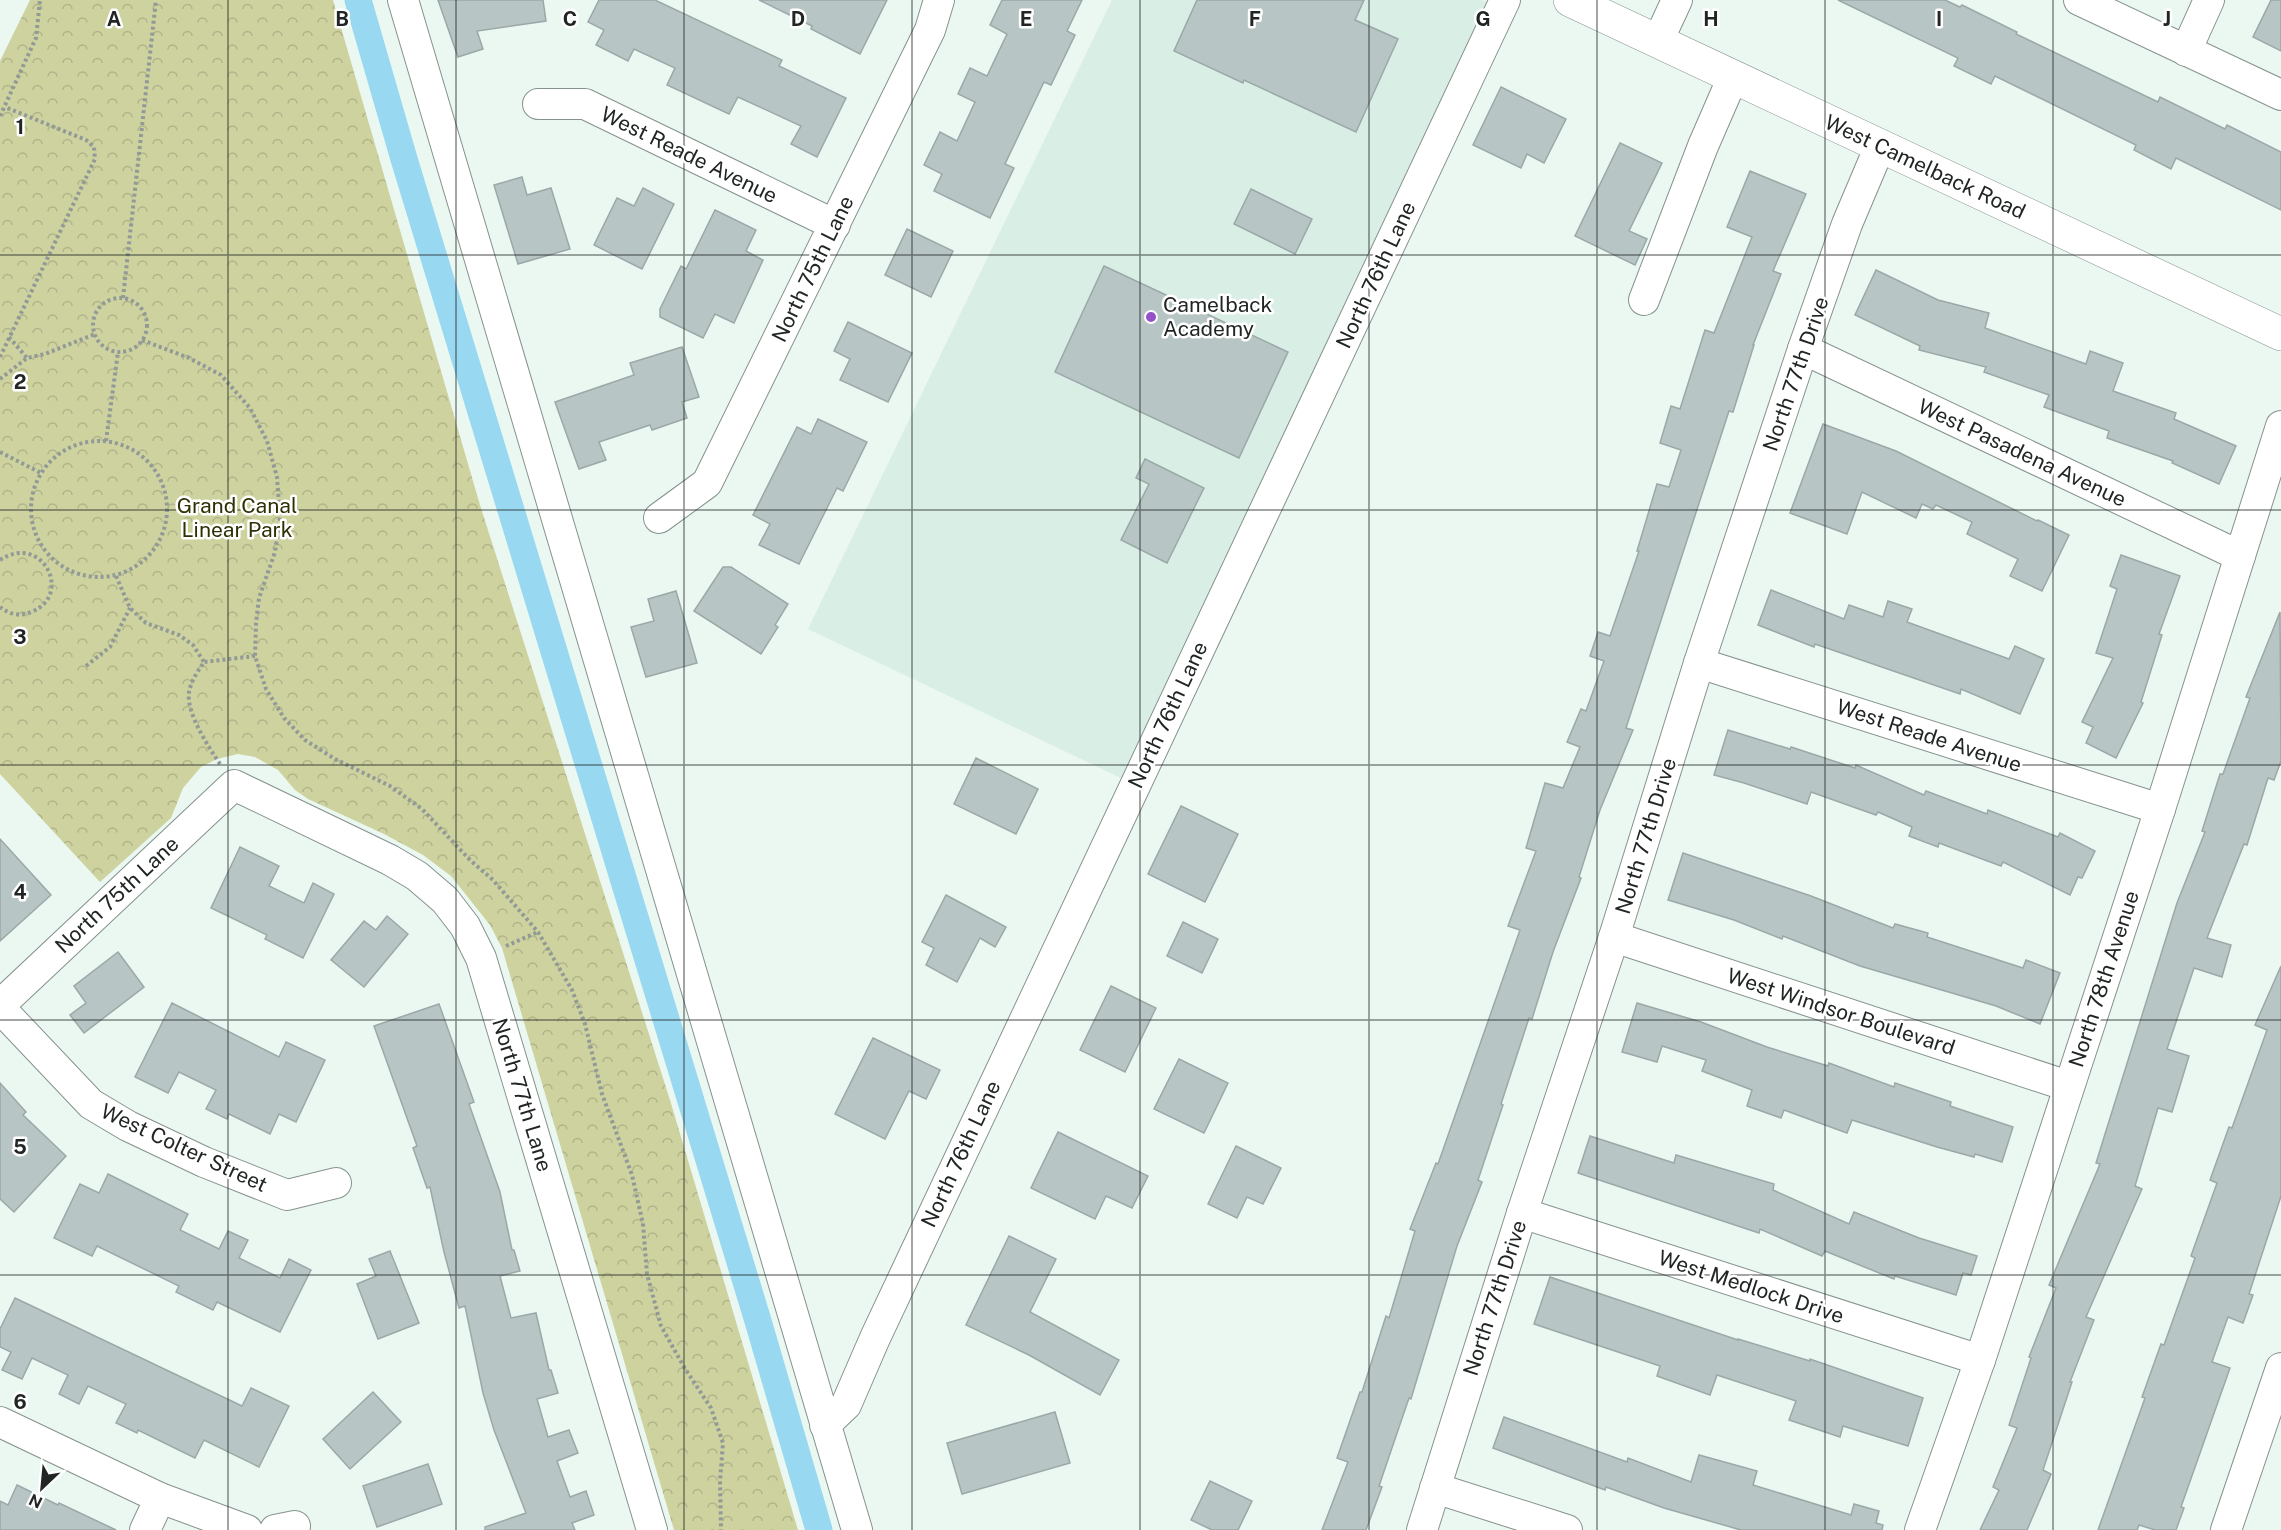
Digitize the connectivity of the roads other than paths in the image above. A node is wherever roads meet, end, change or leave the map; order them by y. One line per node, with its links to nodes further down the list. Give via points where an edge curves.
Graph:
1 (403, 0): 31 (street)
2 (939, 0): 14 (street, North 75th Lane, via 930,30)
3 (1505, 0): 31 (street, North 76th Lane)
4 (1570, 0): 8 (main road, West Camelback Road)
5 (1677, 0): 8 (street)
6 (2079, 0): 9 (street)
7 (2209, 0): 9 (street)
8 (1658, 41): 10 (main road, West Camelback Road)
9 (2187, 51): 11 (street)
10 (1733, 77): 13 (main road, West Camelback Road); 15 (street)
11 (2281, 95)
12 (538, 104): 14 (street, West Reade Avenue, via 585,104)
13 (1880, 146): 16 (main road, West Camelback Road); 17 (street, North 77th Drive, via 1847,224)
14 (835, 225): 19 (street, North 75th Lane, via 707,483)
15 (1644, 300)
16 (2281, 334)
17 (1803, 349): 20 (street, West Pasadena Avenue); 21 (street, North 77th Drive)
18 (2281, 426): 20 (street, North 78th Avenue)
19 (659, 518)
20 (2240, 556): 23 (street, North 78th Avenue)
21 (1699, 663): 23 (street, West Reade Avenue); 24 (street, North 77th Drive)
22 (234, 785): 25 (street, North 75th Lane); 37 (street, North 77th Lane, via 417,876 445,900 465,926 481,958)
23 (2160, 809): 26 (street, North 78th Avenue)
24 (1614, 937): 26 (street, West Windsor Boulevard); 28 (street, North 77th Drive)
25 (0, 1006): 27 (street, West Colter Street, via 91,1104 128,1126 287,1195)
26 (2068, 1086): 29 (street, North 78th Avenue)
27 (336, 1183)
28 (1522, 1213): 29 (street, West Medlock Drive); 33 (street, North 77th Drive)
29 (1980, 1360): 41 (street, North 78th Avenue)
30 (2281, 1368): 42 (street)
31 (835, 1416): 38 (street)
32 (0, 1422): 34 (street)
33 (1436, 1488): 39 (street, North 77th Drive); 40 (street)
34 (160, 1498): 35 (street); 36 (street)
35 (145, 1530)
36 (248, 1530)
37 (652, 1530)
38 (857, 1530)
39 (1422, 1530)
40 (1567, 1530)
41 (1920, 1530)
42 (2226, 1530)

